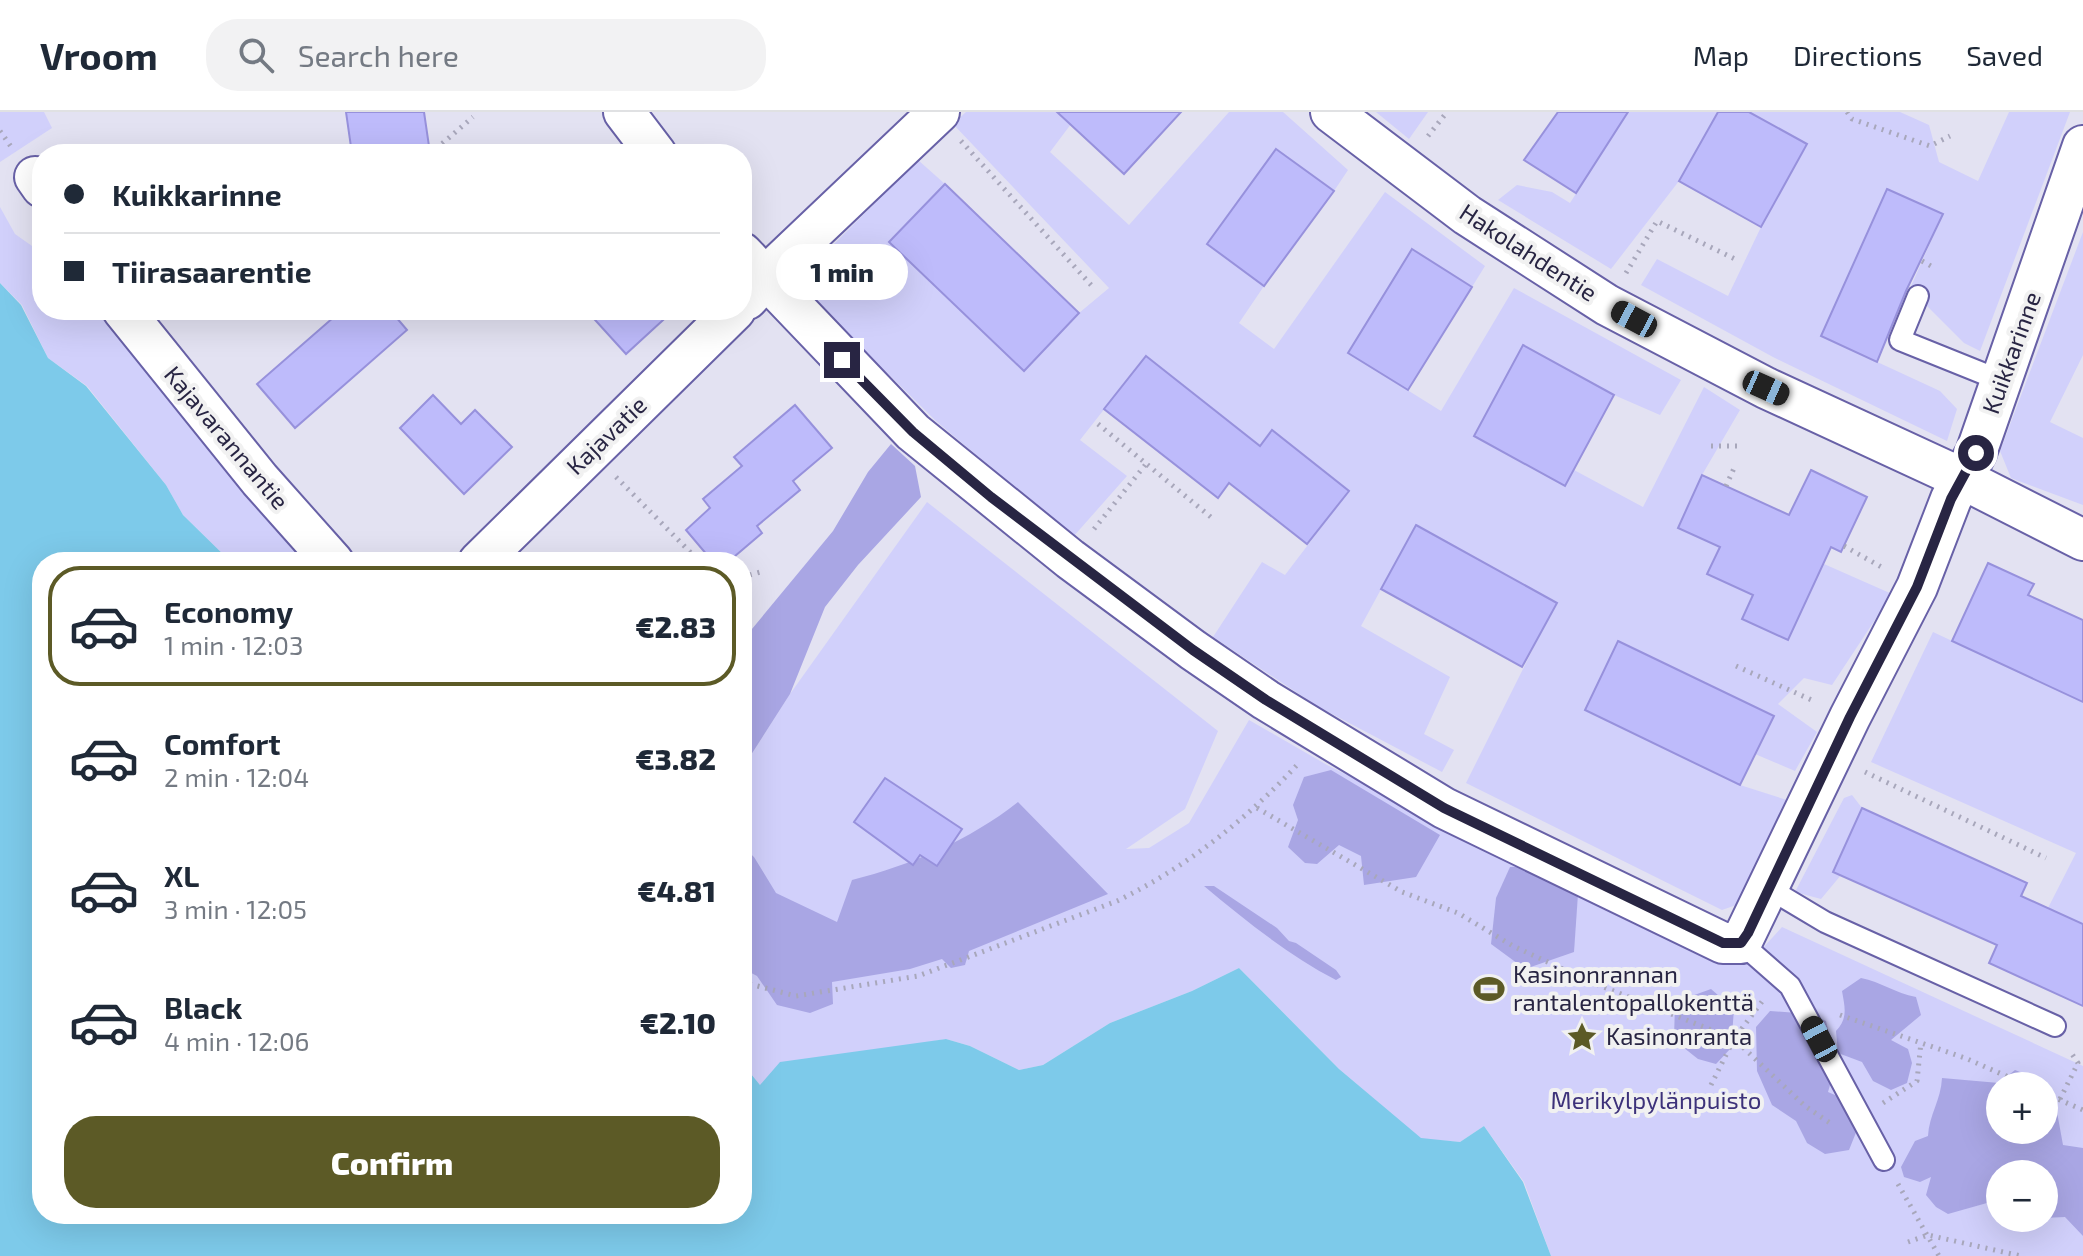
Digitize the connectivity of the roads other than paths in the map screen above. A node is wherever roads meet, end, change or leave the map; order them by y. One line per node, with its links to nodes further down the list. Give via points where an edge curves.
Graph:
1 (624, 112): 4 (street)
2 (1331, 112): 12 (street, Hakolahdentie, via 1467,215 1607,305 1766,388)
3 (938, 113): 6 (street)
4 (648, 144)
5 (2083, 146): 11 (street, Kuikkarinne)
6 (752, 277)
7 (752, 281): 17 (street, via 913,432 1070,559 1266,700 1444,808 1723,943)
8 (1918, 296): 11 (lane, via 1900,340)
9 (131, 320): 14 (street, Kajavarannantie)
10 (725, 320): 15 (street, Kajavatie)
11 (2002, 381): 12 (street, Kuikkarinne)
12 (1963, 479): 13 (street, Hakolahdentie); 16 (street, Kuikkarinne, via 1917,587)
13 (2083, 540)
14 (324, 552)
15 (489, 552)
16 (1768, 888): 17 (street, Kuikkarinne); 18 (lane, via 1825,922)
17 (1741, 943): 19 (lane, via 1784,982)
18 (2055, 1026)
19 (1884, 1160)

